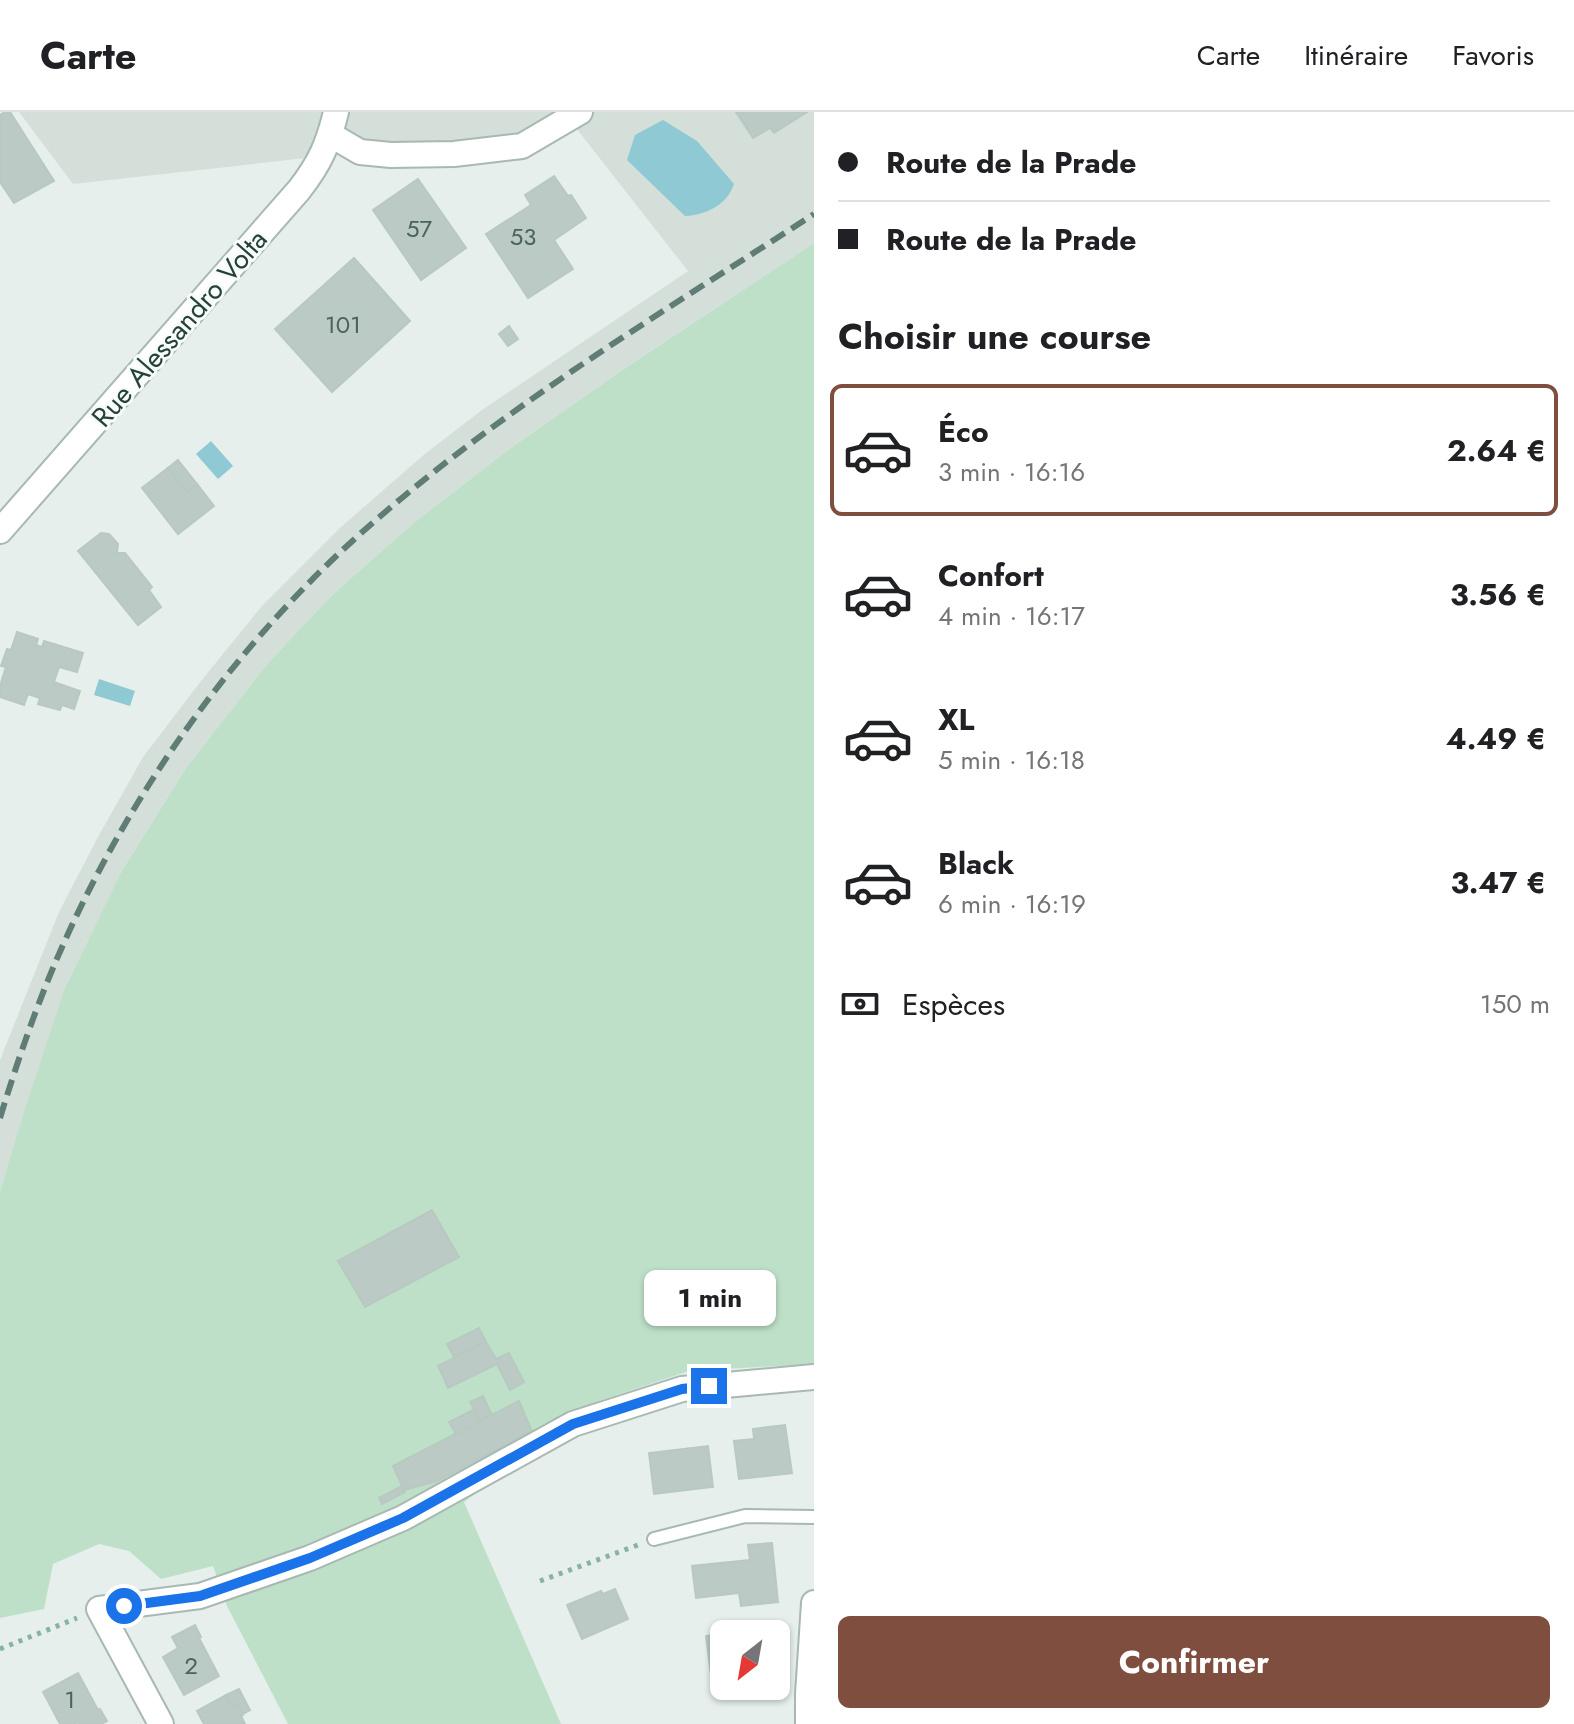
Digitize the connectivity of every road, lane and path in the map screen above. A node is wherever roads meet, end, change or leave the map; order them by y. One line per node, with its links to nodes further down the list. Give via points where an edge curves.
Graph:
1 (580, 112): 2 (street, via 522,146 454,154 360,152)
2 (333, 123): 3 (street, Rue Alessandro Volta, via 318,166 299,190)
3 (0, 531)
4 (814, 1377): 9 (street, via 682,1389 614,1410 573,1424 403,1518 310,1558 200,1596)
5 (814, 1517): 6 (lane, via 745,1516)
6 (654, 1539): 7 (path)
7 (540, 1581)
8 (814, 1603): 12 (street)
9 (99, 1609): 10 (path); 11 (street)
10 (0, 1649)
11 (161, 1724)
12 (808, 1724)

